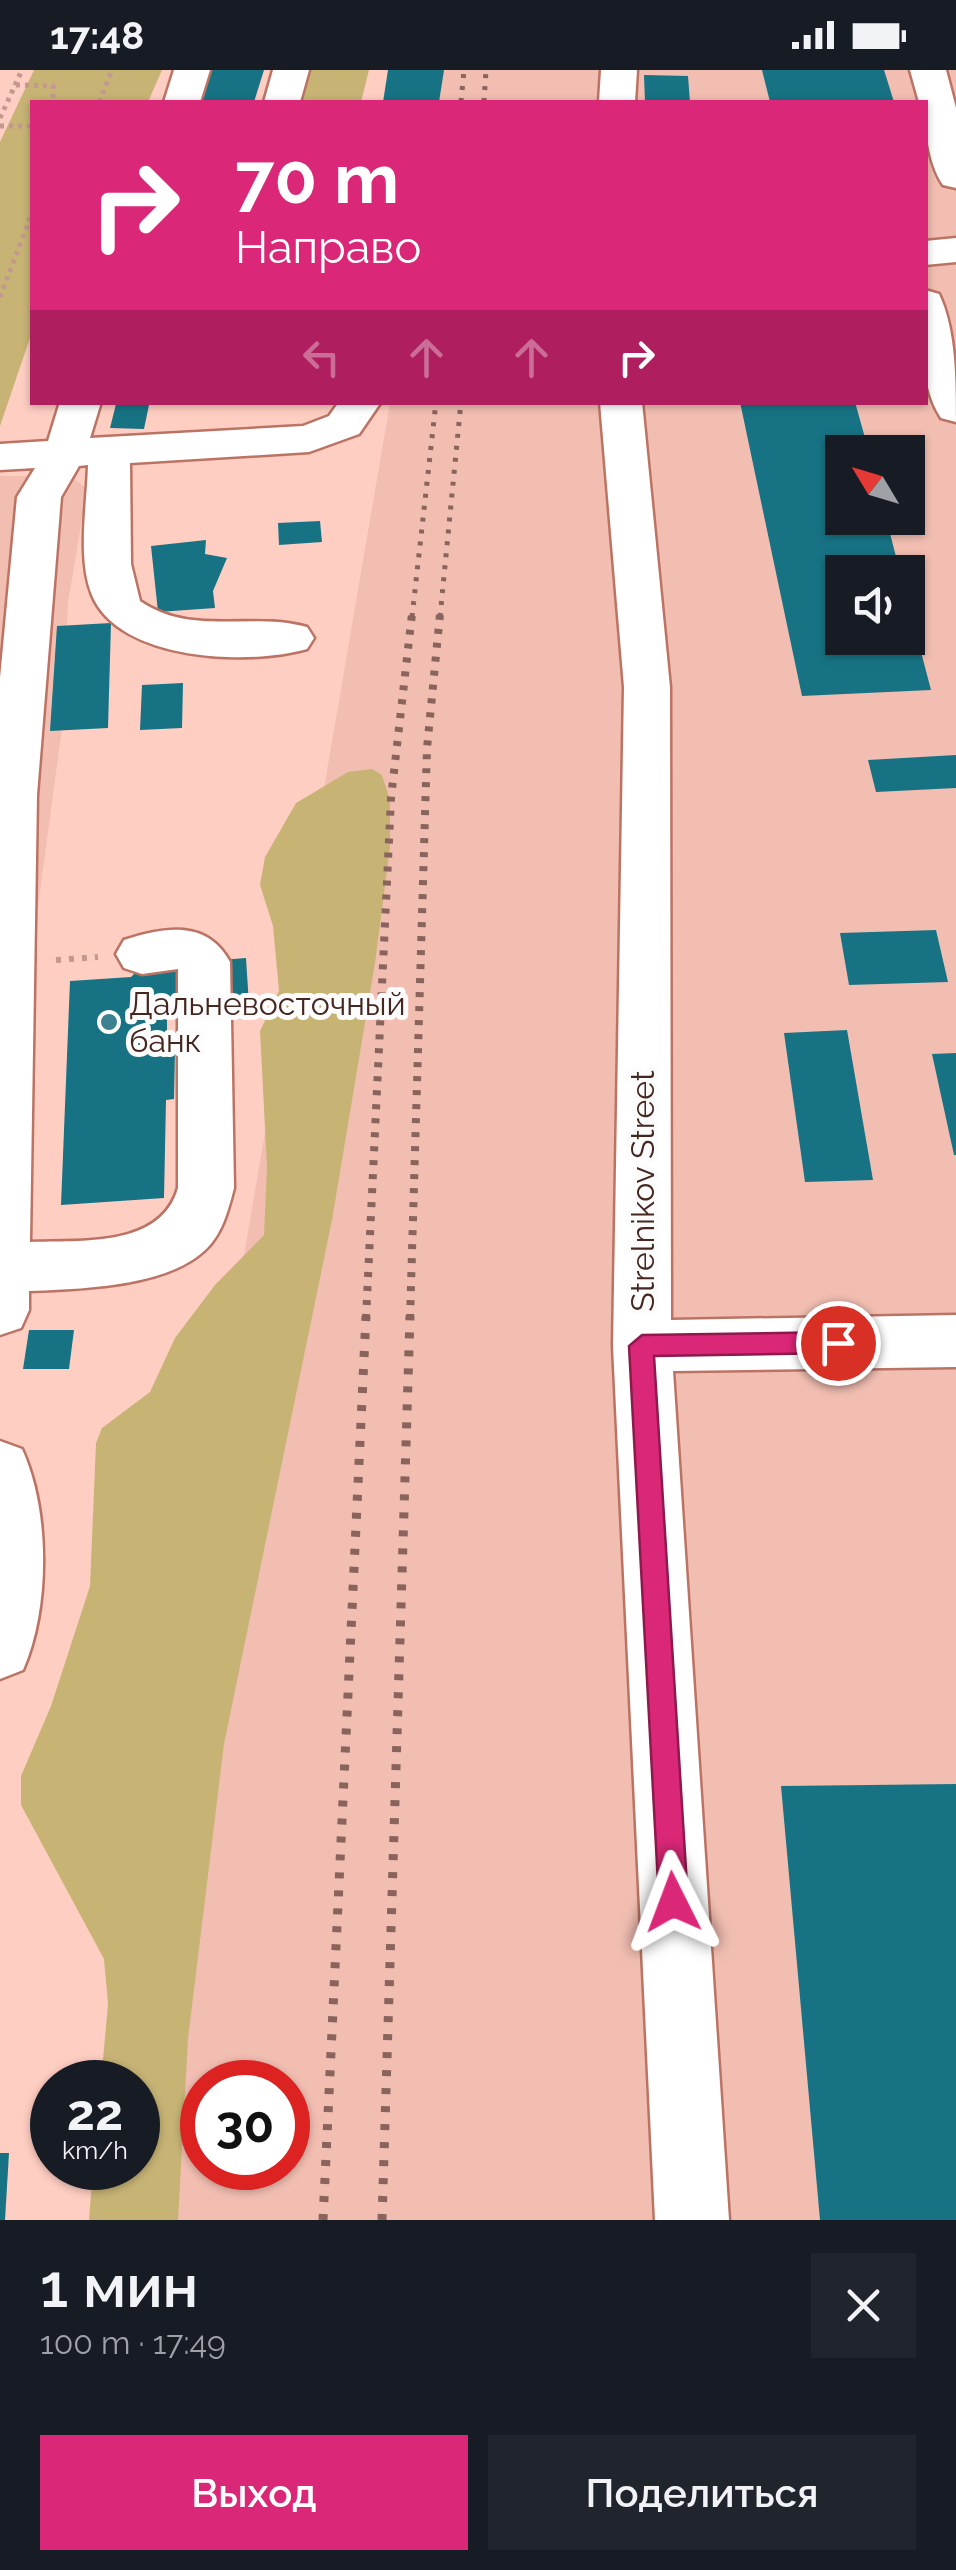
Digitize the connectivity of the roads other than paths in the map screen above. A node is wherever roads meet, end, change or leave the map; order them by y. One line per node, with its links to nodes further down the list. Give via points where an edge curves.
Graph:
1 (192, 70): 5 (street)
2 (292, 70): 6 (street)
3 (618, 70): 7 (street)
4 (928, 70): 8 (street)
5 (183, 100)
6 (283, 100)
7 (617, 100)
8 (956, 176)
9 (956, 250): 10 (street)
10 (928, 253)
11 (928, 312): 15 (street)
12 (81, 405): 16 (street)
13 (358, 405): 16 (street, via 344,425 308,439)
14 (621, 405): 25 (street, Strelnikov Street, via 647,687)
15 (956, 409)
16 (86, 454): 17 (street); 18 (street, via 113,594 128,617 203,640); 19 (street, via 39,498)
17 (0, 458)
18 (291, 638)
19 (7, 796): 21 (street, via 10,964)
20 (142, 954): 23 (street, via 188,948 204,962 206,1188 197,1219 152,1255)
21 (3, 1066): 22 (street)
22 (2, 1126): 23 (street)
23 (1, 1289)
24 (956, 1341): 25 (street)
25 (642, 1346): 28 (street, Strelnikov Street)
26 (0, 1469): 27 (street, via 8,1517 8,1613)
27 (0, 1648)
28 (692, 2220)

